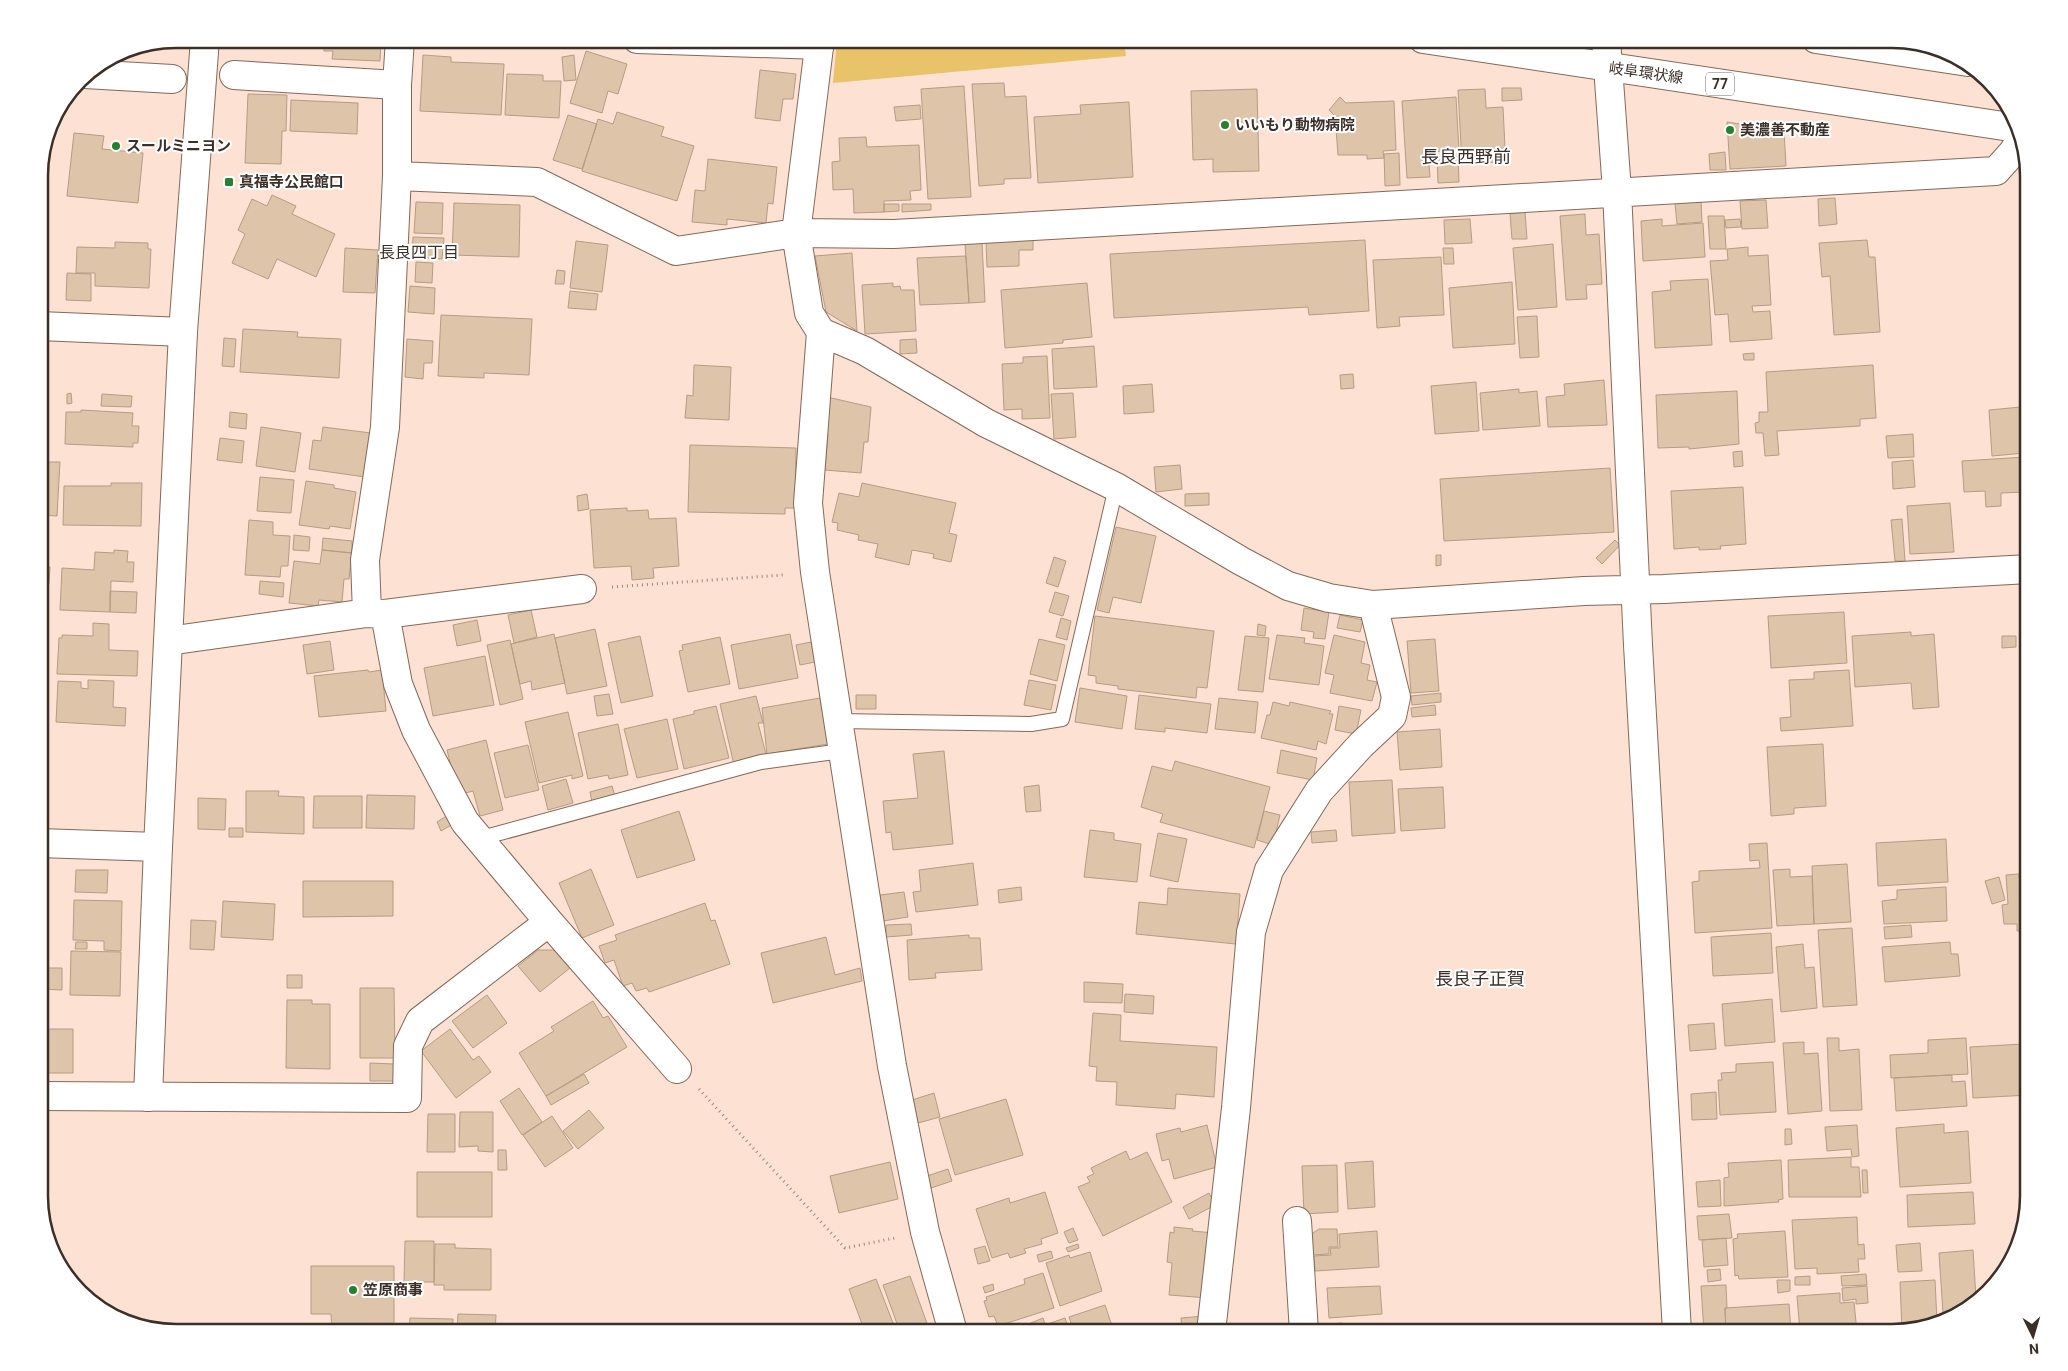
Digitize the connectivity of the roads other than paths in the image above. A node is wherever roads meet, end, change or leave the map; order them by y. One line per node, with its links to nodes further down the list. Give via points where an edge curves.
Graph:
1 (1477, 47): 8 (street, 岐阜環状線 / 77)
2 (1607, 47): 8 (street)
3 (1869, 47): 7 (street)
4 (204, 48): 19 (street)
5 (399, 48): 12 (street)
6 (819, 48): 17 (street)
7 (1945, 58)
8 (1608, 67): 13 (street, 岐阜環状線 / 77); 16 (street)
9 (96, 75): 11 (street)
10 (234, 76): 12 (street)
11 (172, 79)
12 (397, 85): 15 (street)
13 (2011, 127)
14 (2017, 147): 16 (street, via 1996,171)
15 (397, 176): 17 (street, via 537,182 676,250); 26 (street, via 385,427 365,560)
16 (1617, 191): 17 (street, via 894,234); 24 (street)
17 (796, 233): 20 (street, via 809,313)
18 (48, 326): 19 (street)
19 (183, 332): 27 (street)
20 (821, 332): 21 (street, via 865,352 986,423); 28 (street, via 808,502)
21 (1116, 487): 25 (street, via 1241,562 1288,586 1329,598); 28 (lane, via 1062,719 1031,724)
22 (2020, 569): 24 (street)
23 (582, 589): 26 (street)
24 (1636, 589): 25 (street); 41 (street)
25 (1373, 605): 39 (street, via 1396,697 1392,716 1319,791 1269,870 1252,932)
26 (376, 613): 27 (street); 30 (street, via 416,730 465,822)
27 (168, 641): 32 (street)
28 (837, 721): 29 (street)
29 (842, 751): 30 (lane, via 761,762); 38 (street, via 892,1066 925,1232)
30 (478, 838): 33 (street)
31 (48, 844): 32 (street)
32 (158, 847): 36 (street)
33 (549, 922): 34 (street); 36 (street, via 420,1021 408,1046 407,1098)
34 (676, 1069)
35 (48, 1096): 36 (street)
36 (148, 1096)
37 (1297, 1221): 40 (street)
38 (951, 1324)
39 (1212, 1324)
40 (1303, 1324)
41 (1677, 1324)

